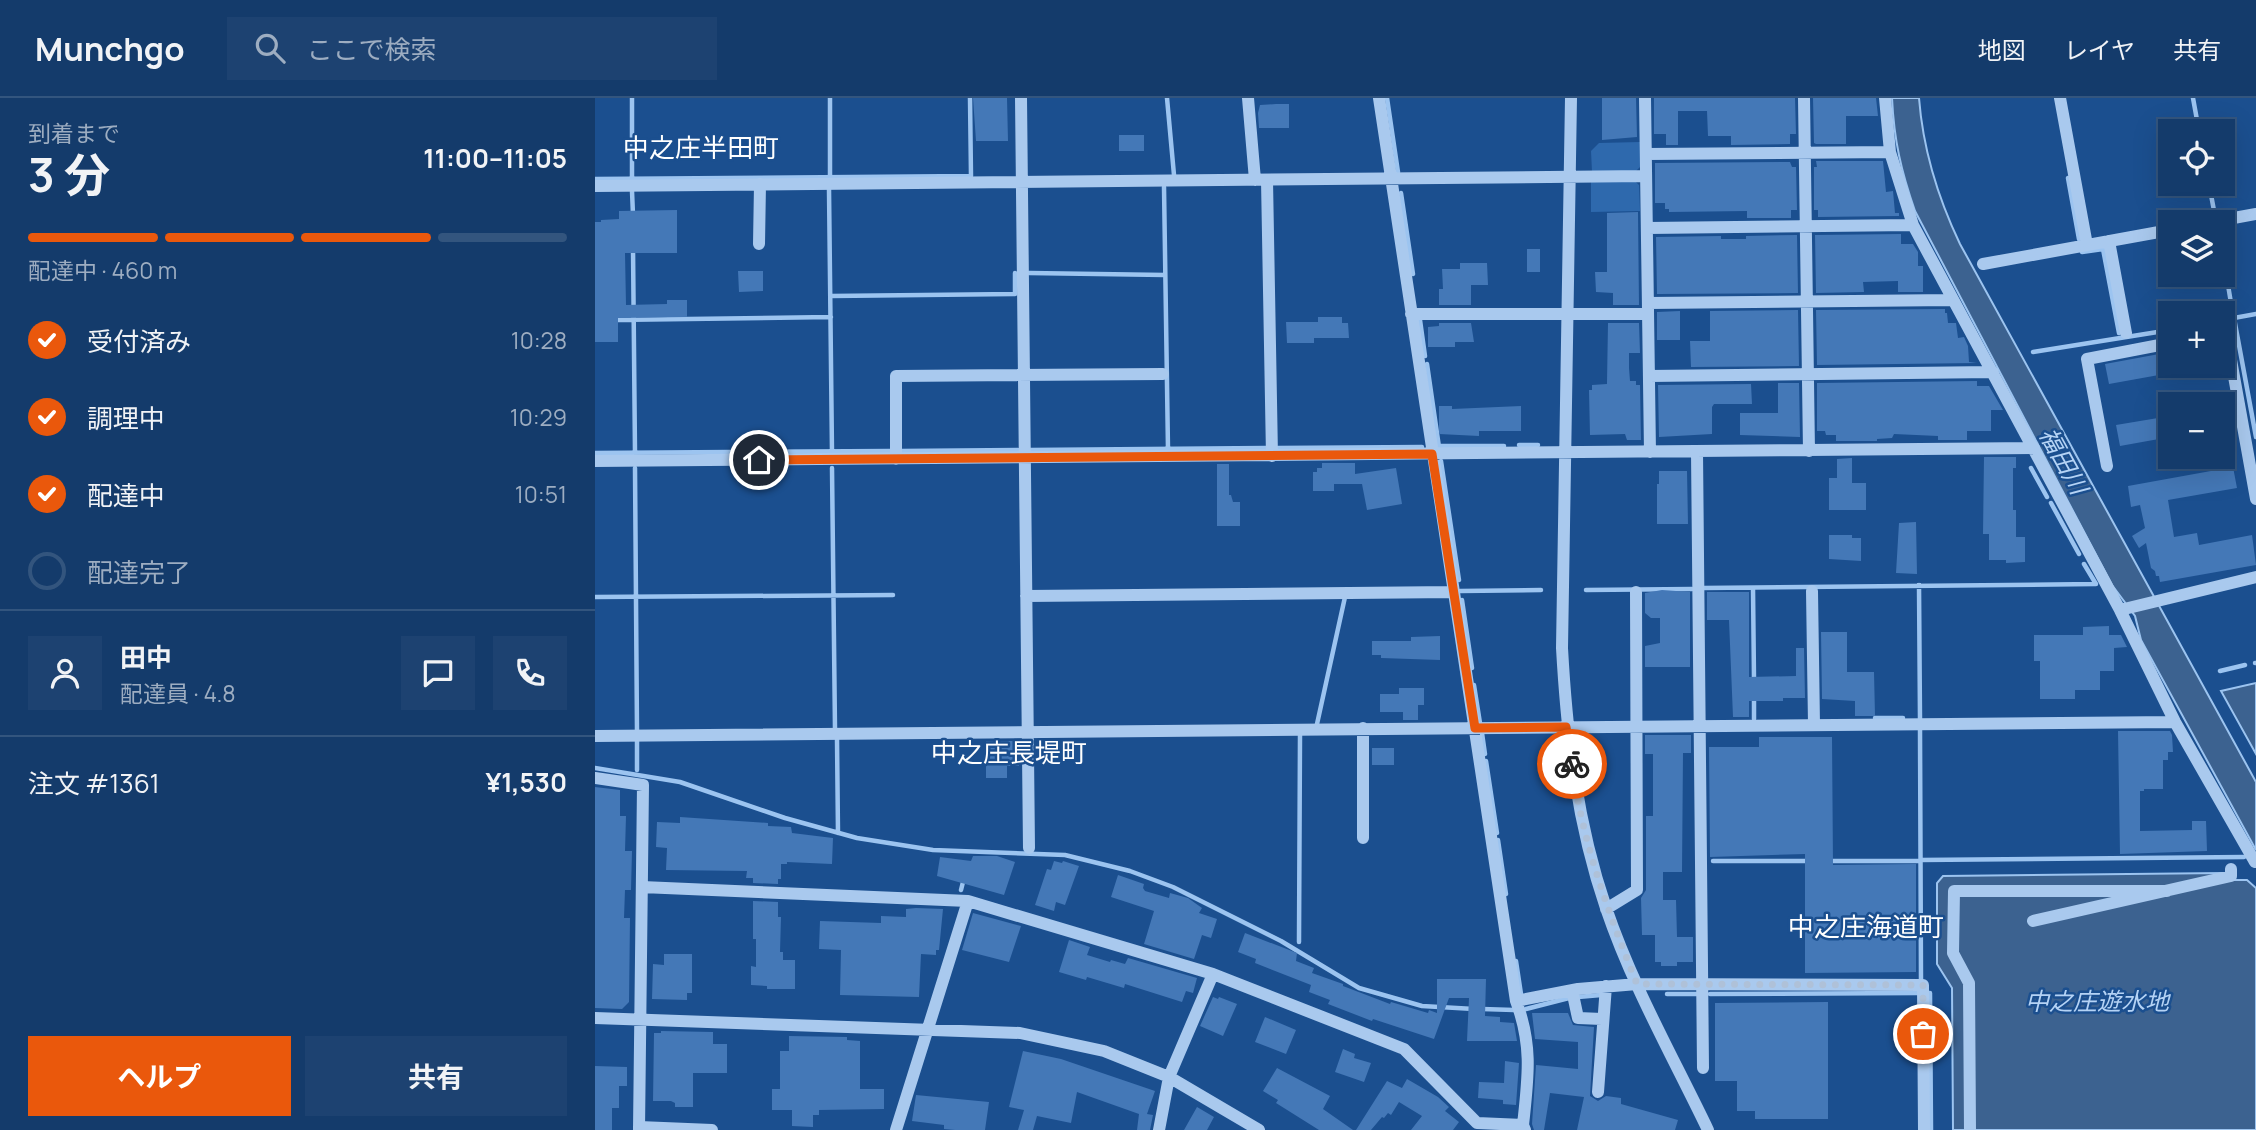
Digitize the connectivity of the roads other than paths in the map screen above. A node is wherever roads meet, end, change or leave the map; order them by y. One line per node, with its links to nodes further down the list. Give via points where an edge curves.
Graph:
1 (1021, 98): 16 (street)
2 (1248, 98): 15 (street)
3 (1379, 98): 14 (street)
4 (1571, 98): 13 (street)
5 (1645, 98): 11 (street)
6 (1804, 98): 10 (street)
7 (1885, 98): 9 (street)
8 (2060, 98): 27 (street)
9 (1890, 152): 10 (street); 21 (street)
10 (1805, 153): 11 (street); 22 (street)
11 (1646, 154): 12 (street)
12 (1646, 176): 13 (street); 23 (street)
13 (1570, 178): 14 (street); 32 (street)
14 (1391, 179): 15 (street); 33 (street)
15 (1261, 180): 16 (street); 48 (street)
16 (1021, 183): 17 (street); 39 (street)
17 (760, 184): 18 (street); 26 (street)
18 (595, 186)
19 (2256, 214): 20 (street)
20 (2235, 218)
21 (1913, 225): 22 (street); 29 (street)
22 (1806, 226): 23 (street); 30 (street)
23 (1647, 228): 31 (street)
24 (2158, 232): 25 (street)
25 (2109, 241): 27 (street); 34 (street)
26 (759, 244)
27 (2087, 245): 28 (street)
28 (1983, 264)
29 (1954, 300): 30 (street); 36 (street)
30 (1807, 301): 31 (street); 38 (street)
31 (1648, 308): 32 (street); 40 (street)
32 (1568, 313): 33 (street); 45 (street)
33 (1411, 314): 47 (street)
34 (2126, 334)
35 (2158, 345): 52 (street, via 2087,359)
36 (1993, 372): 38 (street); 42 (street)
37 (1163, 374): 39 (street)
38 (1808, 374): 40 (street); 43 (street)
39 (1024, 375): 49 (street); 50 (street, via 896,376)
40 (1649, 376): 46 (street)
41 (2234, 378): 53 (street)
42 (2034, 448): 43 (street); 59 (street)
43 (1809, 451): 44 (street)
44 (1697, 452): 46 (street); 62 (street)
45 (1565, 453): 46 (street); 47 (street); 63 (street, via 1562,648)
46 (1650, 453)
47 (1432, 454): 48 (street); 56 (street)
48 (1272, 456): 49 (street)
49 (1024, 458): 50 (street); 58 (street)
50 (896, 459): 51 (street)
51 (595, 461)
52 (2107, 466)
53 (2256, 499)
54 (2256, 577): 59 (street)
55 (1812, 591): 61 (street)
56 (1454, 592): 58 (street); 66 (street)
57 (1636, 592): 64 (street)
58 (1026, 596): 67 (street)
59 (2120, 610): 60 (street)
60 (2175, 722): 61 (street); 72 (street)
61 (1814, 725): 62 (street)
62 (1700, 726): 64 (street); 81 (street)
63 (1566, 727): 64 (street); 66 (street); 77 (street, via 1584,834)
64 (1635, 727): 77 (street, via 1637,890)
65 (1363, 728): 66 (street); 67 (street); 70 (street)
66 (1475, 728): 84 (street)
67 (1028, 731): 68 (street); 71 (street)
68 (595, 736)
69 (595, 778): 74 (street, via 643,785)
70 (1363, 838)
71 (1029, 848)
72 (2255, 862)
73 (2231, 869): 75 (street, via 2231,876)
74 (642, 887): 76 (street); 86 (street)
75 (2167, 891): 78 (street); 101 (street, via 1954,891 1953,953 1969,983)
76 (968, 901): 79 (street); 88 (street)
77 (1607, 909): 80 (street)
78 (2033, 921)
79 (1213, 974): 90 (street); 92 (street, via 1404,1049)
80 (1637, 984): 81 (street); 82 (street); 99 (street)
81 (1702, 984): 89 (street); 100 (street, via 1923,985)
82 (1607, 986): 83 (street); 87 (street)
83 (1572, 990): 84 (street); 87 (street, via 1578,1018)
84 (1516, 1001): 93 (street, via 1529,1063)
85 (595, 1018): 86 (street)
86 (641, 1018): 88 (street); 94 (street)
87 (1602, 1019): 91 (street)
88 (926, 1030): 90 (street, via 1020,1033 1104,1051); 96 (street)
89 (1703, 1068)
90 (1169, 1077): 97 (street); 98 (street)
91 (1598, 1092)
92 (1473, 1126): 93 (street)
93 (1524, 1127)
94 (639, 1128): 95 (street)
95 (712, 1130)
96 (896, 1130)
97 (1159, 1130)
98 (1259, 1130)
99 (1708, 1130)
100 (1924, 1130)
101 (1970, 1130)

